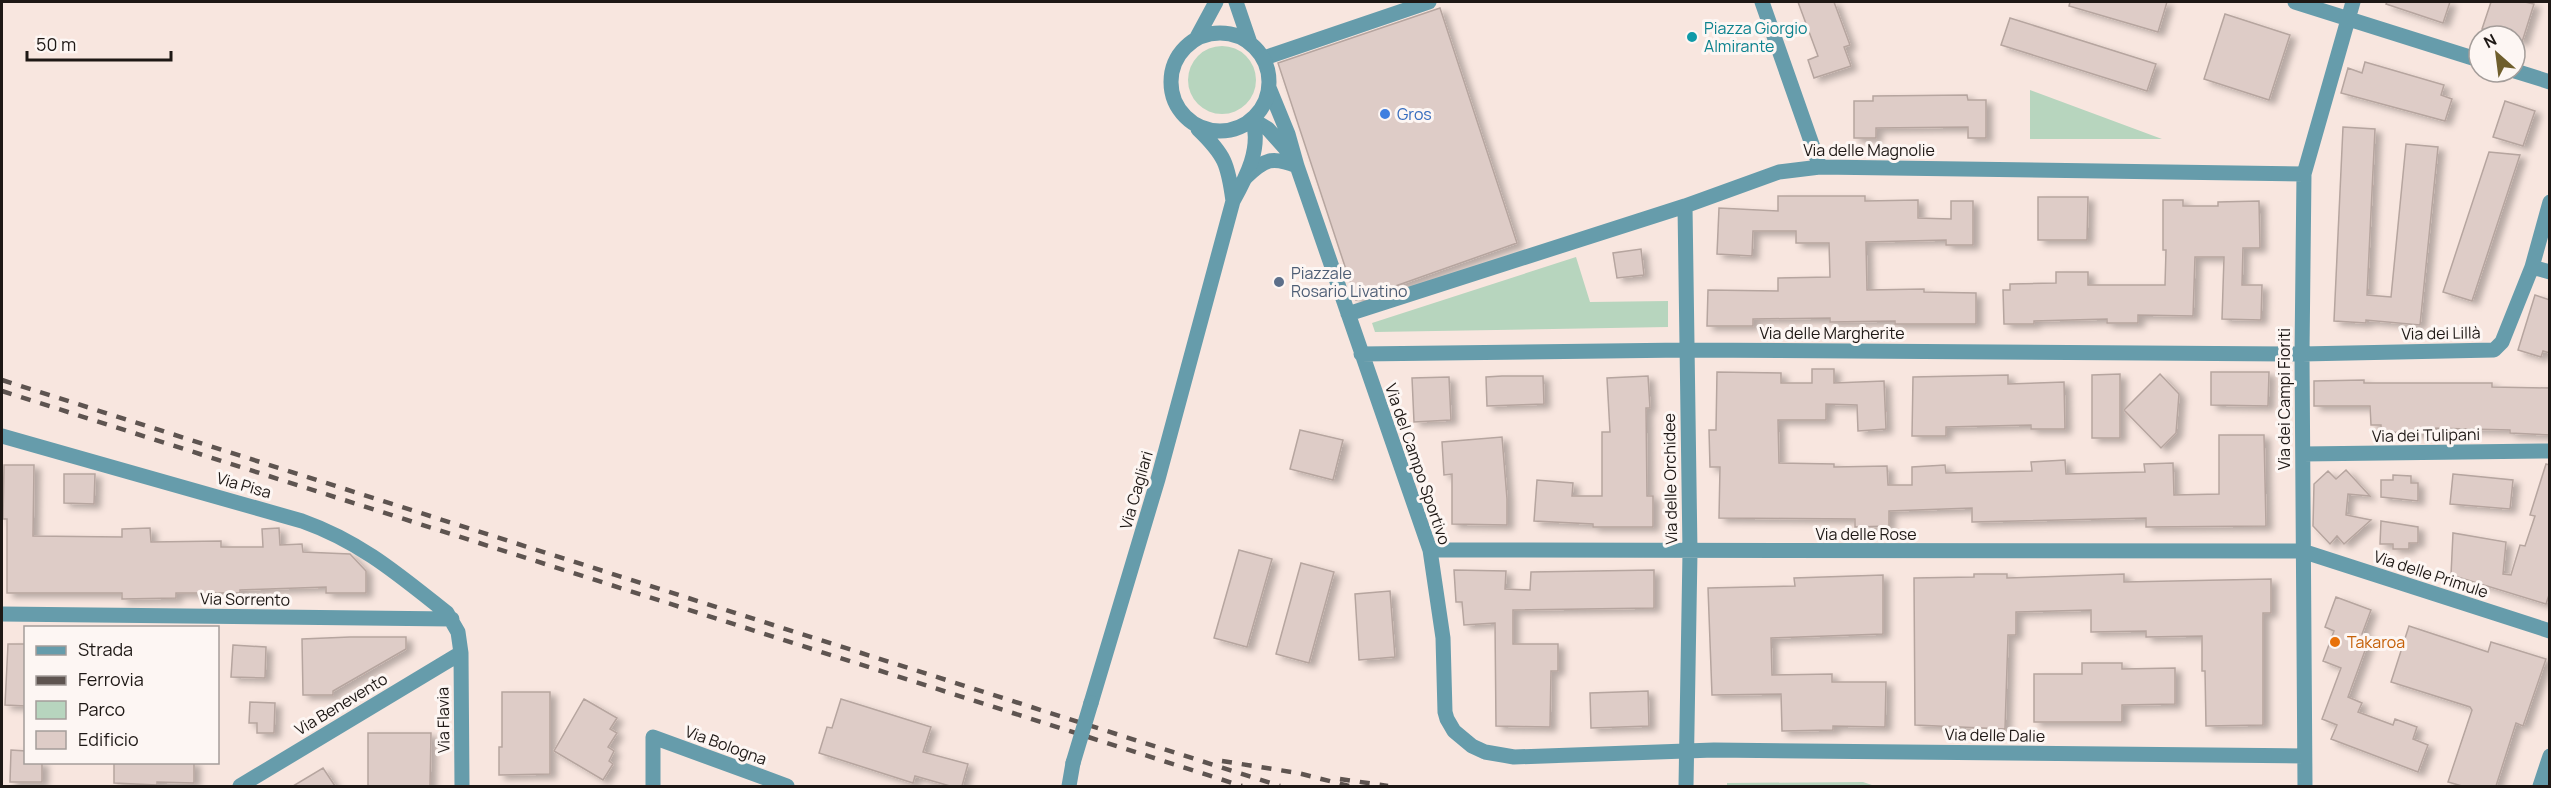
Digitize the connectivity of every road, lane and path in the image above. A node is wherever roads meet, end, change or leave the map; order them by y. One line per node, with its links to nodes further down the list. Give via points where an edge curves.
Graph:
1 (1216, 2): 8 (street)
2 (1236, 2): 9 (street)
3 (1429, 2): 11 (street)
4 (1762, 2): 18 (street)
5 (2295, 2): 7 (street)
6 (2353, 2): 7 (street, Via dei Campi Fioriti)
7 (2348, 18): 10 (street); 19 (street, Via dei Campi Fioriti)
8 (1196, 39): 9 (street, via 1223,33); 16 (street, via 1178,58 1171,83 1176,106)
9 (1250, 43): 11 (street)
10 (2467, 56)
11 (1264, 57): 14 (street)
12 (2527, 75): 13 (street)
13 (2550, 82)
14 (1270, 90): 15 (street); 17 (street, Via del Campo Sportivo)
15 (1253, 120): 16 (street, via 1224,132); 17 (street, Via del Campo Sportivo, via 1268,129); 20 (street, Via Cagliari, via 1257,137)
16 (1194, 125): 21 (street, Via Cagliari, via 1219,149 1230,175)
17 (1296, 162): 20 (street, via 1270,159); 26 (street, Via del Campo Sportivo)
18 (1820, 167): 19 (street, Via delle Magnolie); 23 (street, Via delle Magnolie, via 1779,172)
19 (2304, 174): 29 (street, Via dei Campi Fioriti)
20 (1246, 177): 21 (street, Via Cagliari)
21 (1233, 201): 47 (street, Via Cagliari, bridge)
22 (2550, 202): 24 (street, Via dei Lillà)
23 (1685, 206): 26 (street, Via delle Magnolie); 27 (street, Via delle Orchidee)
24 (2532, 267): 25 (street); 29 (street, Via dei Lillà, via 2502,342 2494,350)
25 (2550, 272)
26 (1348, 314): 28 (street, Via del Campo Sportivo)
27 (1686, 350): 28 (street, Via delle Margherite); 29 (street, Via delle Margherite); 35 (street, Via delle Orchidee)
28 (1361, 354): 33 (street, Via del Campo Sportivo)
29 (2302, 354): 32 (street, Via dei Campi Fioriti)
30 (2, 436): 37 (street, Via Pisa, via 320,527 370,553)
31 (2550, 451): 32 (street, Via dei Tulipani)
32 (2303, 454): 34 (street, Via dei Campi Fioriti)
33 (1430, 550): 35 (street, Via delle Rose); 40 (street, Via del Campo Sportivo, via 1443,638 1445,712 1459,736 1479,749 1506,757)
34 (2302, 551): 35 (street, Via delle Rose); 38 (street, Via delle Primule); 41 (street, Via dei Campi Fioriti)
35 (1690, 552): 40 (street, Via delle Orchidee)
36 (2, 614): 37 (street, Via Sorrento)
37 (452, 619): 39 (street)
38 (2550, 631)
39 (461, 653): 43 (street, Via Benevento); 44 (street, Via Flavia)
40 (1686, 751): 41 (street, Via delle Dalie); 48 (street, Via delle Orchidee)
41 (2303, 756): 49 (street, Via dei Campi Fioriti)
42 (2549, 763): 50 (street)
43 (240, 786)
44 (462, 786)
45 (653, 786): 46 (street, Via Bologna, via 653,737)
46 (787, 786)
47 (1069, 786)
48 (1686, 786)
49 (2305, 786)
50 (2540, 786)

